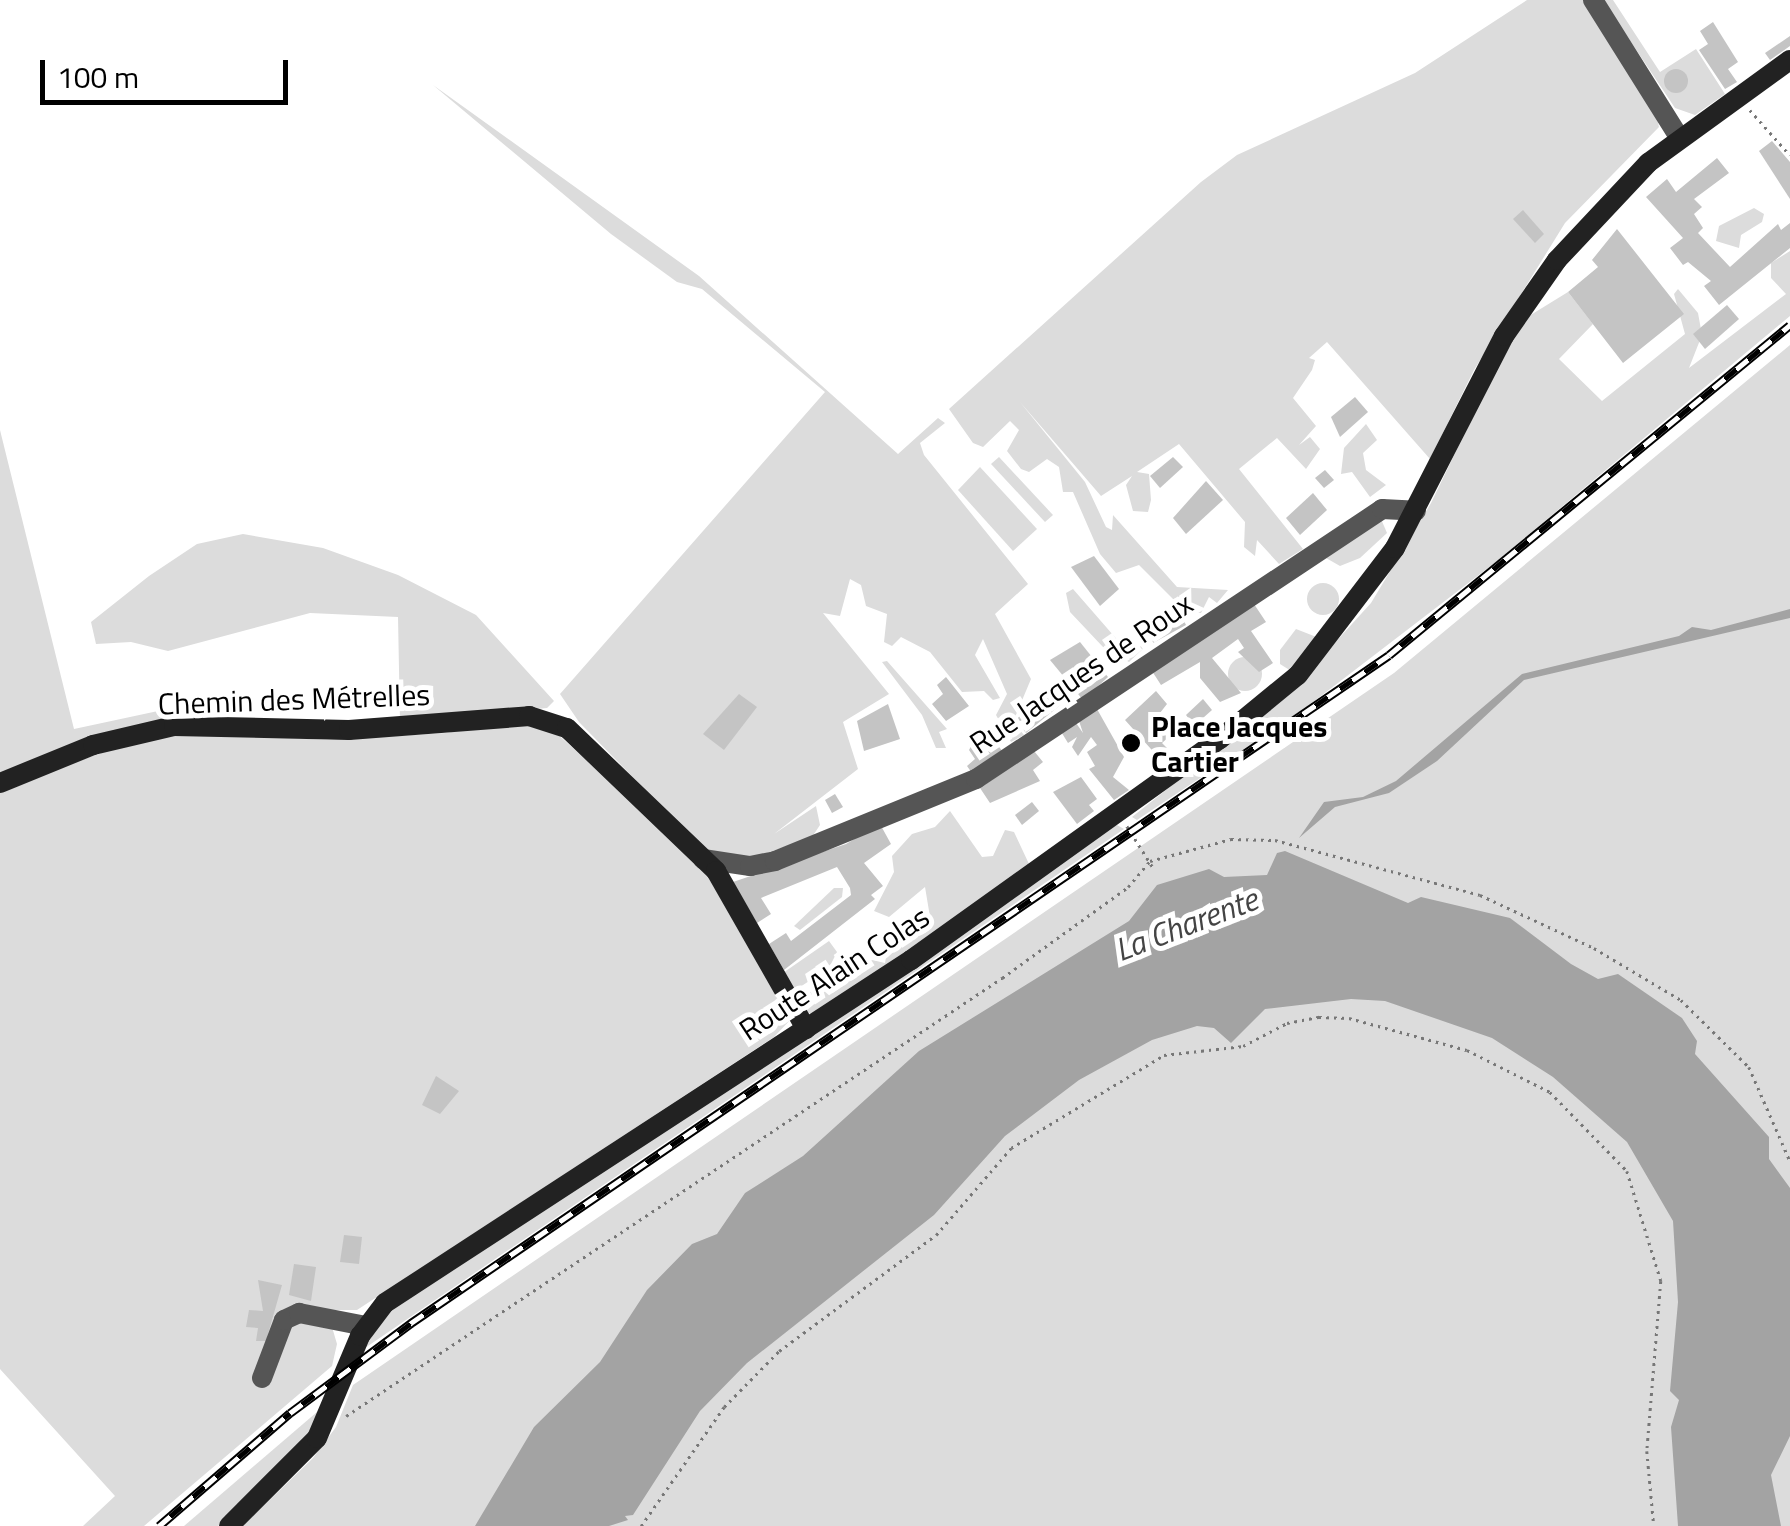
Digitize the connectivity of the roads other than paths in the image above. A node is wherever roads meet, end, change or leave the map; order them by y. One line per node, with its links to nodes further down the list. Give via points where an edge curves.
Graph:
1 (1593, 0): 3 (street)
2 (1790, 60): 3 (street, Route Alain Colas)
3 (1679, 137): 4 (street, Route Alain Colas, via 1594,215 1535,289)
4 (1416, 511): 6 (street, Rue Jacques de Roux, via 1382,509 976,779 776,861 750,866); 7 (street, Route Alain Colas, via 1348,617 1298,675 1118,813)
5 (0, 782): 6 (street, Chemin des Métrelles, via 92,745 174,726 349,730 529,716 567,728)
6 (703, 858): 7 (street, Chemin des Métrelles, via 723,880)
7 (806, 1029): 8 (street, Route Alain Colas, via 421,1276)
8 (365, 1326): 9 (street, via 299,1313 284,1320); 10 (street, Route Alain Colas, via 328,1423)
9 (262, 1378)
10 (230, 1526)

